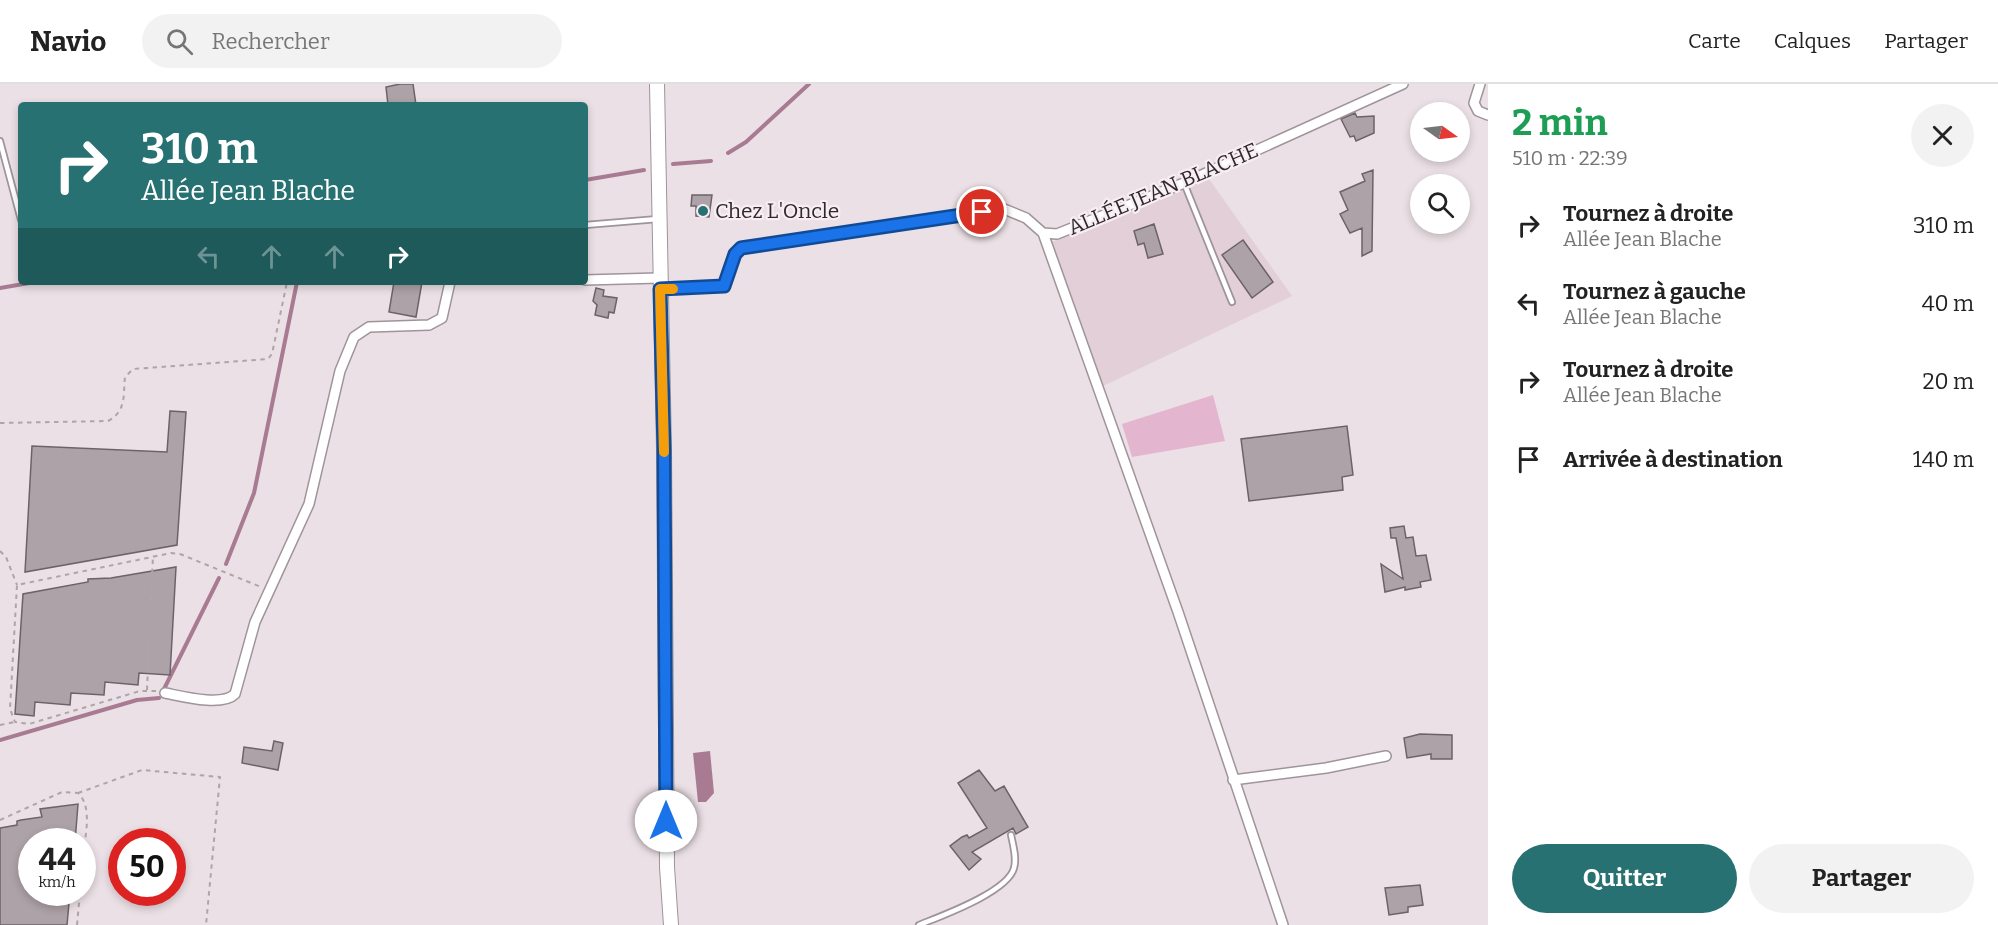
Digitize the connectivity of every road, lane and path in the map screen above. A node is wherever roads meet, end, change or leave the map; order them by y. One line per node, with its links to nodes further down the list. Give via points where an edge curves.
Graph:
1 (657, 84): 8 (main road)
2 (1403, 84): 6 (street, ALLÉE JEAN BLACHE)
3 (1480, 84): 4 (street, via 1474,104 1478,111)
4 (1488, 115)
5 (0, 141): 7 (lane)
6 (1184, 183): 10 (street, ALLÉE JEAN BLACHE, via 1057,234); 15 (lane)
7 (18, 209)
8 (658, 219): 9 (lane); 12 (main road)
9 (588, 225)
10 (1043, 233): 12 (street, ALLÉE JEAN BLACHE, via 1026,218 1004,209 741,248 735,254 724,286); 26 (street, via 1178,612)
11 (588, 280): 12 (street)
12 (659, 284): 34 (main road)
13 (286, 285): 16 (path, via 268,359 133,369 125,377 120,411 108,421)
14 (449, 285): 20 (street, via 442,318 429,325 369,327 354,337 340,371 309,504)
15 (1232, 302)
16 (0, 423)
17 (0, 551): 19 (path)
18 (153, 555): 19 (path); 20 (path, via 180,554); 21 (path)
19 (17, 585): 23 (path, via 10,709)
20 (269, 591): 22 (street, via 249,639 232,697 204,699)
21 (147, 690): 22 (path); 23 (path, via 29,724)
22 (165, 693)
23 (15, 722): 24 (path)
24 (0, 725)
25 (1386, 756): 26 (street)
26 (1233, 780): 36 (street)
27 (78, 793): 28 (path, via 62,792); 29 (path, via 83,798); 33 (path, via 142,770 220,777)
28 (0, 820)
29 (85, 828)
30 (1011, 835): 35 (lane, via 1015,856 1011,877 962,907)
31 (79, 906): 32 (path)
32 (77, 925)
33 (206, 925)
34 (670, 925)
35 (919, 925)
36 (1283, 925)

